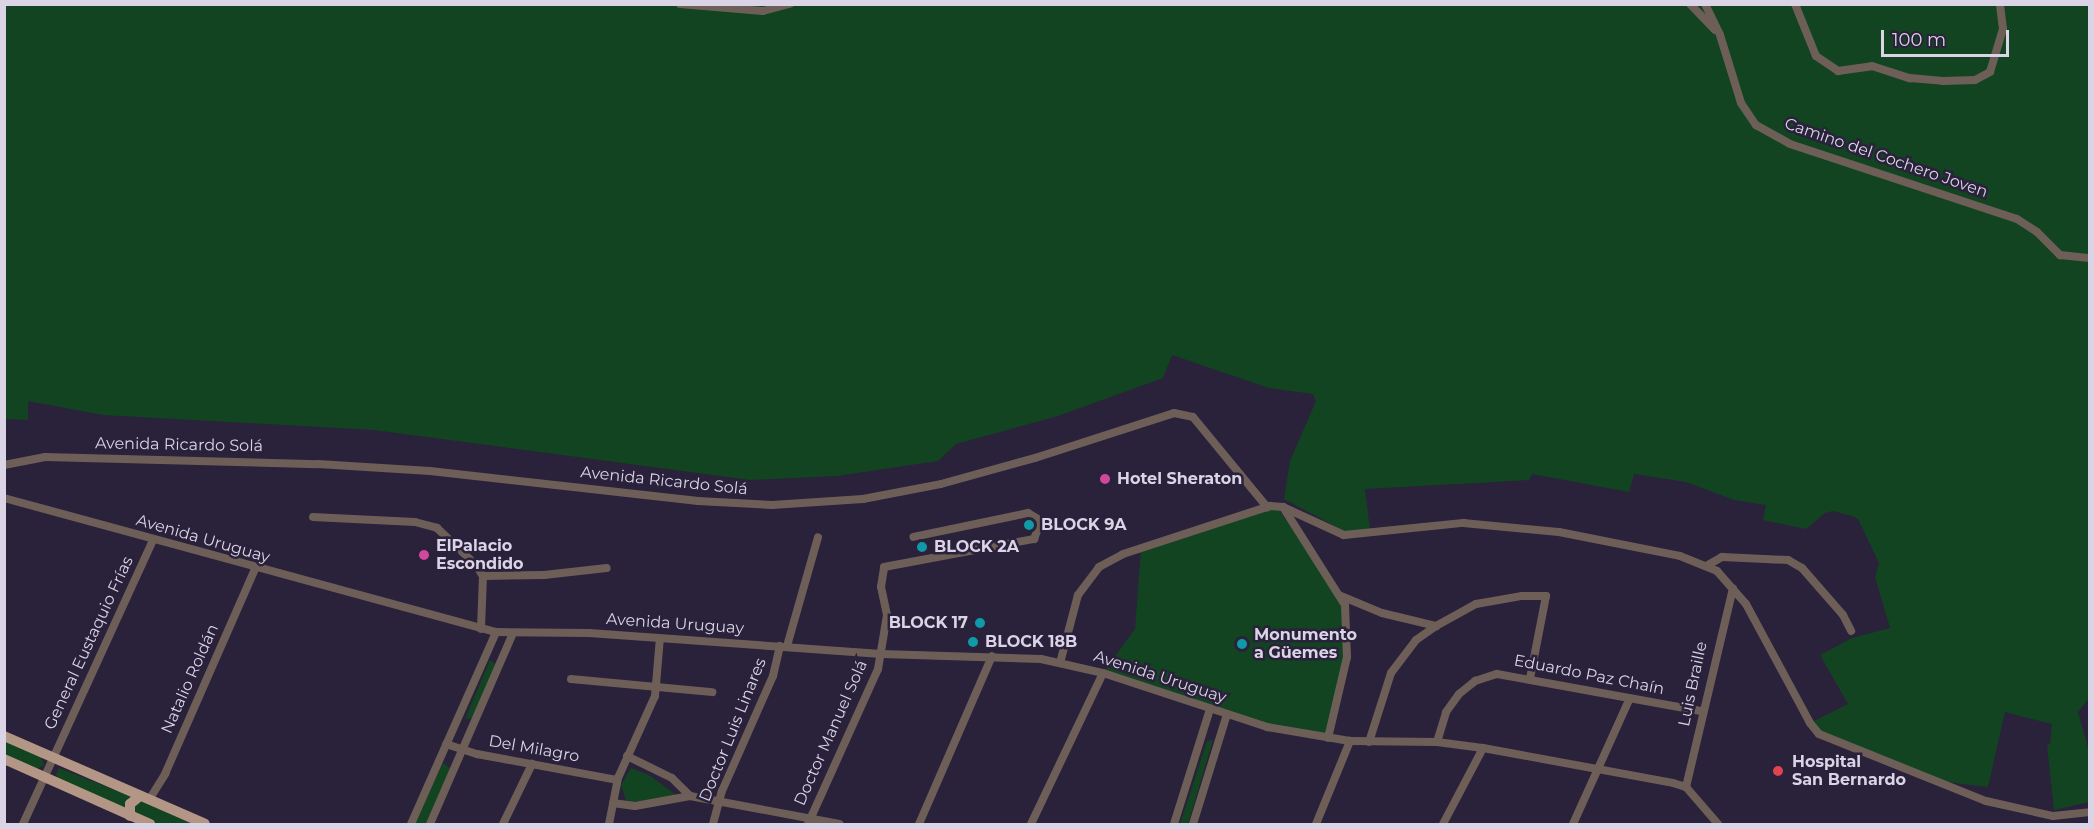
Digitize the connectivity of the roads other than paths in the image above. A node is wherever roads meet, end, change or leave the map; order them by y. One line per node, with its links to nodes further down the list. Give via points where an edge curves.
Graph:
1 (680, 4): 2 (street, via 763,11)
2 (790, 4)
3 (1690, 4): 7 (street)
4 (1705, 4): 7 (street, Camino del Cochero Joven)
5 (1795, 4): 6 (street, via 1808,44 1816,56 1838,71 1872,66 1910,78 1943,81 1975,80 1990,72 2003,29)
6 (2000, 4)
7 (1720, 35): 8 (street, Camino del Cochero Joven, via 1741,103 1756,125 1774,137 2017,219 2060,255)
8 (2090, 258)
9 (4, 465): 11 (street, Avenida Ricardo Solá, via 45,458 318,464 430,471 698,501 783,505 862,499 941,484 1035,459 1174,412 1193,417)
10 (4, 498): 16 (street, Avenida Uruguay)
11 (1267, 507): 12 (street); 32 (street, via 1123,554 1099,567 1078,595)
12 (1283, 507): 17 (street, via 1344,535 1490,523 1559,531); 22 (street)
13 (313, 517): 20 (street, via 430,525 476,565)
14 (818, 537): 29 (street, Doctor Luis Linares)
15 (913, 537): 30 (street, Doctor Manuel Solá, via 1028,513 1041,521 1034,539 884,567 881,587 887,615)
16 (153, 540): 19 (street, Avenida Uruguay); 51 (street, General Eustaquio Frías)
17 (1708, 565): 21 (street); 25 (street, via 1722,556 1788,560 1802,568 1843,615)
18 (607, 568): 20 (street)
19 (255, 569): 24 (street, Avenida Uruguay); 59 (street, Natalio Roldán, via 165,774)
20 (483, 576): 24 (street)
21 (1733, 588): 40 (street, Luis Braille); 62 (street, via 1819,734 1986,801 2053,816)
22 (1341, 596): 23 (street, via 1382,613); 43 (street, via 1347,615 1347,657)
23 (1436, 626): 34 (street, via 1476,604 1546,596); 45 (street, via 1416,640 1391,673)
24 (481, 629): 26 (street, Avenida Uruguay)
25 (1851, 631)
26 (496, 632): 27 (street, Avenida Uruguay); 47 (street)
27 (513, 633): 28 (street, Avenida Uruguay); 49 (street)
28 (660, 638): 29 (street, Avenida Uruguay); 36 (street)
29 (784, 646): 30 (street, Avenida Uruguay); 60 (street, Doctor Luis Linares)
30 (881, 654): 31 (street, Avenida Uruguay); 64 (street, Doctor Manuel Solá, via 877,673)
31 (992, 656): 32 (street, Avenida Uruguay); 74 (street)
32 (1060, 663): 33 (street, Avenida Uruguay)
33 (1103, 673): 39 (street, Avenida Uruguay); 75 (street)
34 (1530, 678): 38 (street, Eduardo Paz Chaín); 46 (street, Eduardo Paz Chaín, via 1497,674 1475,681 1451,704)
35 (571, 679): 36 (street)
36 (657, 686): 37 (street); 50 (street)
37 (712, 692)
38 (1629, 700): 40 (street, Eduardo Paz Chaín); 54 (street)
39 (1210, 709): 41 (street, Avenida Uruguay); 76 (street)
40 (1701, 711): 57 (street, Luis Braille)
41 (1227, 714): 43 (street, Avenida Uruguay, via 1267,727); 77 (street)
42 (4, 736): 51 (main road)
43 (1328, 738): 44 (street, Avenida Uruguay)
44 (1350, 741): 45 (street, Avenida Uruguay); 78 (street)
45 (1369, 742): 46 (street, Avenida Uruguay)
46 (1437, 742): 48 (street, Avenida Uruguay)
47 (446, 744): 49 (street, Del Milagro); 68 (street)
48 (1483, 748): 54 (street, Avenida Uruguay); 79 (street)
49 (465, 750): 53 (street, Del Milagro); 69 (street)
50 (627, 756): 56 (street); 58 (street, via 672,778)
51 (52, 758): 55 (street, General Eustaquio Frías); 59 (main road)
52 (4, 759): 55 (main road)
53 (532, 764): 56 (street, Del Milagro); 70 (street)
54 (1598, 769): 57 (street, Avenida Uruguay); 80 (street)
55 (44, 776): 63 (main road); 65 (street, General Eustaquio Frías)
56 (617, 780): 61 (street)
57 (1686, 787): 81 (street)
58 (690, 796): 60 (street); 61 (street, via 635,806)
59 (144, 798): 63 (main road, via 130,804); 67 (main road)
60 (718, 802): 64 (street); 72 (street, Doctor Luis Linares)
61 (613, 803): 71 (street)
62 (2090, 812)
63 (130, 816): 66 (main road)
64 (809, 822): 73 (street)
65 (23, 825)
66 (150, 825)
67 (205, 825)
68 (411, 825)
69 (430, 825)
70 (503, 825)
71 (609, 825)
72 (713, 825)
73 (839, 825)
74 (919, 825)
75 (1031, 825)
76 (1174, 825)
77 (1193, 825)
78 (1316, 825)
79 (1443, 825)
80 (1573, 825)
81 (1718, 825)

